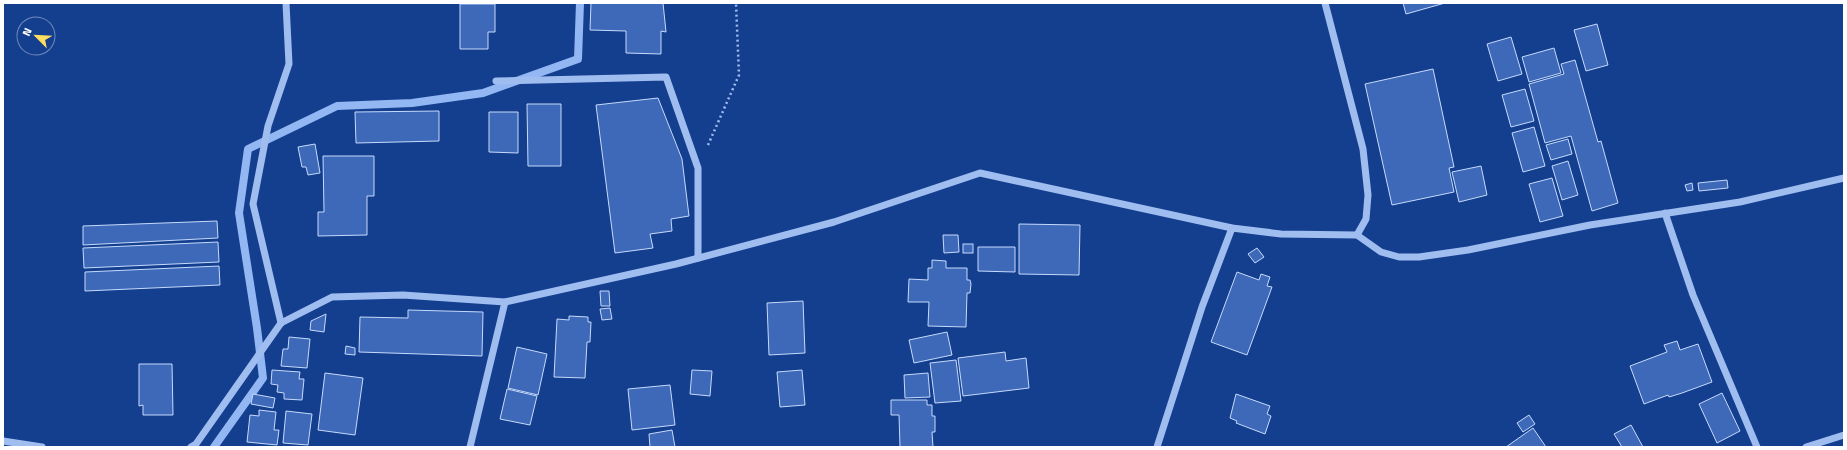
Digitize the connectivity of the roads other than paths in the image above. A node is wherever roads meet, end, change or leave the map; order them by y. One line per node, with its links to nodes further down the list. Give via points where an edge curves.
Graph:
1 (286, 3): 10 (street, via 289,64 268,126 253,204)
2 (1325, 3): 7 (street, via 1363,149 1368,195 1366,218)
3 (496, 81): 8 (street, via 666,77 698,168)
4 (1844, 178): 5 (street, via 1740,202)
5 (1665, 213): 7 (street, via 1419,257 1399,257 1381,252); 17 (street, via 1693,295)
6 (1232, 228): 7 (street, via 1281,234); 8 (street, via 980,173 834,222); 16 (street, via 1202,307)
7 (1357, 235)
8 (698, 258): 9 (street)
9 (505, 302): 10 (street, via 403,295 332,297); 15 (street)
10 (281, 323): 14 (street, via 196,444)
11 (1844, 435): 18 (street)
12 (3, 441): 13 (street)
13 (42, 447)
14 (191, 447)
15 (470, 447)
16 (1157, 447)
17 (1757, 447)
18 (1806, 447)

